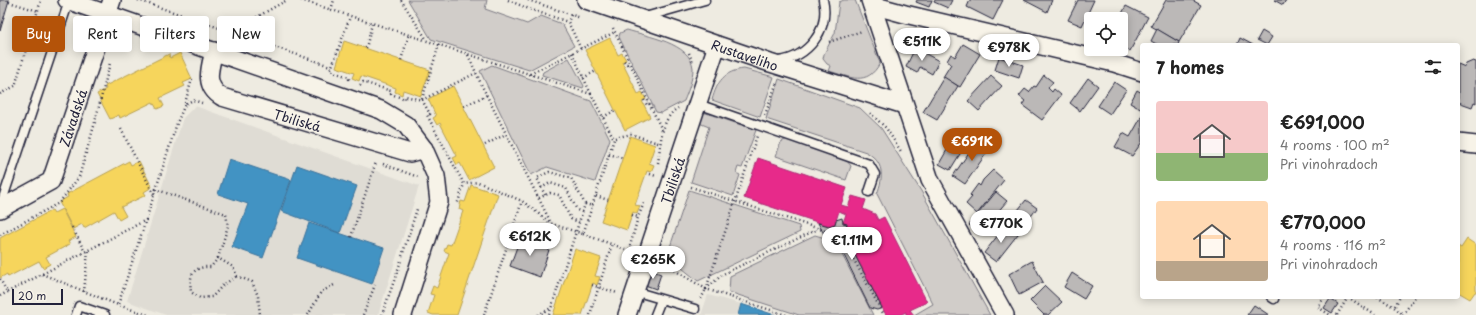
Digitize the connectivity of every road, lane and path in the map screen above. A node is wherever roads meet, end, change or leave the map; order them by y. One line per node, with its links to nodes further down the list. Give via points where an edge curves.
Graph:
1 (41, 0): 16 (path)
2 (68, 0): 14 (street); 100 (lane)
3 (287, 0): 18 (path)
4 (301, 0): 15 (path)
5 (334, 0): 15 (path)
6 (401, 0): 30 (path)
7 (508, 0): 22 (path)
8 (528, 0): 17 (path)
9 (586, 0): 20 (street, Rustaveliho)
10 (705, 0): 20 (lane)
11 (823, 0): 44 (lane, via 824,18 814,42 791,59)
12 (9, 2): 16 (path)
13 (871, 2): 47 (street, via 905,14 1114,62); 62 (street)
14 (109, 7): 36 (street); 100 (street, Závadská, via 51,181)
15 (331, 10): 19 (path)
16 (38, 11): 54 (path, via 15,86)
17 (571, 15): 21 (path); 22 (path)
18 (260, 16)
19 (350, 17): 23 (path); 46 (path)
20 (642, 18): 33 (street, Rustaveliho)
21 (585, 19)
22 (568, 22): 35 (path)
23 (372, 24): 29 (path); 34 (path)
24 (606, 26): 26 (path)
25 (620, 27): 26 (path)
26 (613, 28): 28 (path)
27 (869, 29): 31 (path)
28 (615, 32): 35 (path); 43 (path)
29 (409, 35): 30 (path); 41 (path)
30 (427, 40): 32 (path)
31 (829, 42)
32 (439, 44): 39 (path); 48 (path, via 422,100)
33 (717, 45): 44 (street, Rustaveliho); 61 (street, Tbiliská)
34 (366, 48)
35 (581, 49): 38 (path)
36 (214, 51): 75 (street, via 381,110 406,125); 75 (street, Tbiliská, via 209,80 212,89 222,97 410,153)
37 (688, 51): 45 (path)
38 (572, 53): 50 (path); 52 (path)
39 (468, 54): 48 (path); 50 (path)
40 (112, 56): 111 (path, via 78,177 59,203)
41 (401, 60)
42 (624, 61): 43 (path, via 626,64)
43 (630, 62): 58 (path)
44 (770, 63): 62 (street, Rustaveliho)
45 (694, 66)
46 (331, 69)
47 (1140, 71)
48 (476, 72): 56 (path)
49 (596, 72): 52 (path)
50 (530, 74): 55 (path)
51 (192, 76): 59 (path)
52 (583, 78): 55 (path)
53 (776, 82): 66 (path)
54 (0, 94)
55 (591, 94): 65 (path)
56 (487, 95): 63 (path); 69 (path)
57 (644, 100): 58 (path, via 647,105)
58 (651, 103): 68 (path)
59 (185, 104): 60 (path, via 193,100); 87 (path)
60 (210, 105)
61 (690, 105): 66 (lane); 68 (path, via 672,112); 127 (street, Tbiliská)
62 (904, 105): 159 (street, via 930,180)
63 (464, 106)
64 (616, 110): 65 (path)
65 (603, 117): 76 (path, via 614,139)
66 (761, 126): 88 (lane, via 869,164 875,174); 96 (path)
67 (120, 129): 89 (path)
68 (662, 130): 72 (path)
69 (506, 134): 73 (path); 93 (path)
70 (615, 138): 72 (path, via 631,134)
71 (1460, 143): 74 (street)
72 (661, 144): 81 (path)
73 (485, 145)
74 (1476, 145)
75 (424, 149): 150 (street, via 436,176 439,202)
76 (609, 154): 77 (path); 91 (path)
77 (622, 158)
78 (370, 160): 79 (path)
79 (376, 162): 82 (path); 112 (path)
80 (650, 174): 81 (path)
81 (656, 176): 83 (path)
82 (421, 178)
83 (654, 183)
84 (464, 184): 95 (path, via 478,182)
85 (691, 186): 96 (path)
86 (541, 188): 90 (path); 97 (path, via 537,178 549,172 571,178); 101 (path, via 550,183 566,188 577,210)
87 (155, 190): 89 (path); 117 (path, via 226,214 228,226)
88 (869, 192)
89 (154, 195): 104 (path)
90 (545, 195): 93 (path); 105 (path, via 559,195 571,219)
91 (596, 196): 94 (path); 98 (path)
92 (647, 197): 103 (path)
93 (539, 198): 106 (path)
94 (608, 200)
95 (522, 201): 106 (path); 151 (path)
96 (735, 201): 108 (path); 126 (path)
97 (585, 204): 98 (path); 101 (path)
98 (592, 206): 110 (path)
99 (418, 207): 149 (path)
100 (0, 208)
101 (582, 212): 105 (path)
102 (632, 215): 103 (path)
103 (638, 217): 114 (path)
104 (146, 220): 115 (path); 139 (path)
105 (579, 222): 109 (path)
106 (552, 224): 109 (path)
107 (72, 227): 115 (path)
108 (818, 229): 126 (path, via 723,274); 158 (path, via 841,236)
109 (576, 232): 110 (path); 141 (path)
110 (584, 234): 113 (path)
111 (0, 235)
112 (351, 237)
113 (612, 244): 114 (path); 125 (path)
114 (628, 250): 116 (path)
115 (86, 251): 119 (path); 129 (path)
116 (633, 251)
117 (218, 258): 120 (path, via 233,267); 120 (path, via 211,267 202,266 194,272 190,280 191,292 200,298 212,297 223,285)
118 (660, 262): 126 (path)
119 (42, 274): 128 (path); 129 (path)
120 (237, 276): 146 (path, via 252,282 258,296)
121 (0, 279): 128 (path)
122 (334, 285): 147 (path, via 321,292)
123 (375, 285): 148 (path)
124 (592, 285): 125 (path)
125 (599, 287): 130 (path); 154 (path)
126 (706, 289): 157 (path)
127 (634, 291): 138 (lane); 155 (street, Tbiliská)
128 (7, 292): 131 (path)
129 (84, 292): 139 (path)
130 (617, 293)
131 (0, 296)
132 (1323, 299): 160 (path, via 1318,307)
133 (1347, 299): 161 (path)
134 (1351, 299): 162 (path)
135 (1380, 299): 140 (path)
136 (1399, 299): 140 (path)
137 (1414, 299): 140 (path, via 1404,315)
138 (661, 300): 142 (lane); 156 (lane)
139 (118, 305): 145 (path)
140 (1395, 306)
141 (551, 308): 152 (path); 153 (path)
142 (695, 309)
143 (76, 315): 144 (lane, via 79,306)
144 (105, 315)
145 (148, 315)
146 (260, 315)
147 (308, 315)
148 (364, 315)
149 (382, 315)
150 (403, 315)
151 (484, 315)
152 (538, 315)
153 (549, 315)
154 (590, 315)
155 (627, 315)
156 (655, 315)
157 (786, 315)
158 (884, 315)
159 (1005, 315)
160 (1330, 315)
161 (1337, 315)
162 (1376, 315)

